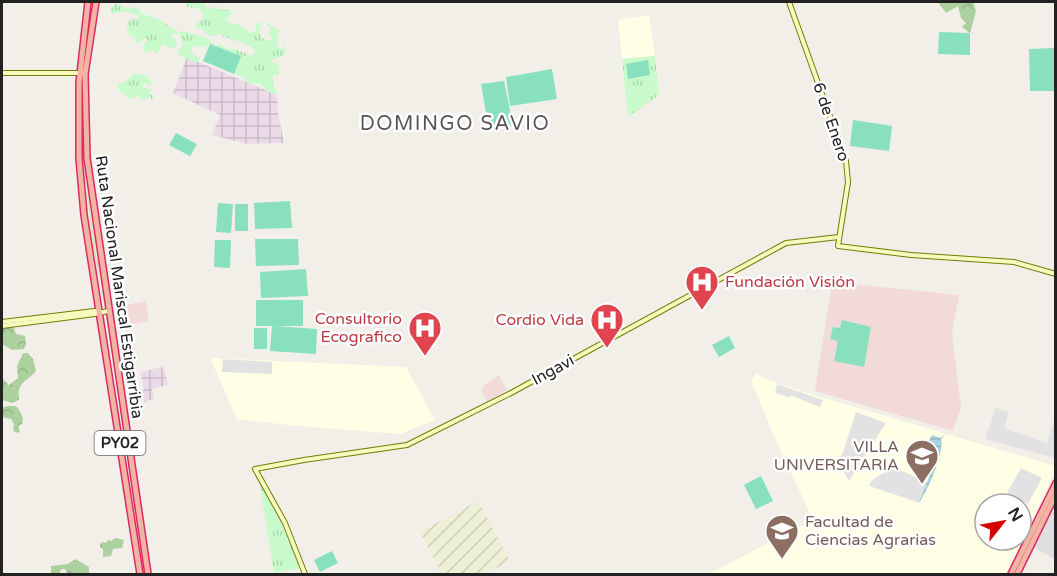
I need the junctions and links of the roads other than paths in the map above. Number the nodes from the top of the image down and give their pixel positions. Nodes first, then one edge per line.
1 (88, 2) edge
2 (96, 2) edge
3 (789, 2) edge
4 (2, 73) edge
5 (82, 73) junction
6 (839, 237) junction
7 (1056, 274) edge
8 (104, 311) junction
9 (2, 322) edge
10 (2, 326) edge
11 (1056, 483) edge
12 (1056, 494) edge
13 (140, 574) edge
14 (148, 574) edge
15 (305, 574) edge
16 (1011, 574) edge
17 (1017, 574) edge

1 - 5 highway, Ruta Nacional Mariscal Estigarribia / PY02
2 - 5 highway, Ruta Nacional Mariscal Estigarribia / PY02
3 - 6 main road, 6 de Enero
4 - 5 main road
5 - 8 highway, Ruta Nacional Mariscal Estigarribia / PY02
5 - 8 highway, Ruta Nacional Mariscal Estigarribia / PY02
6 - 7 main road, 6 de Enero
6 - 15 main road, Ingavi
8 - 9 main road
8 - 10 main road
8 - 13 highway, Ruta Nacional Mariscal Estigarribia / PY02
8 - 14 highway, Ruta Nacional Mariscal Estigarribia / PY02
11 - 16 highway
12 - 17 highway

